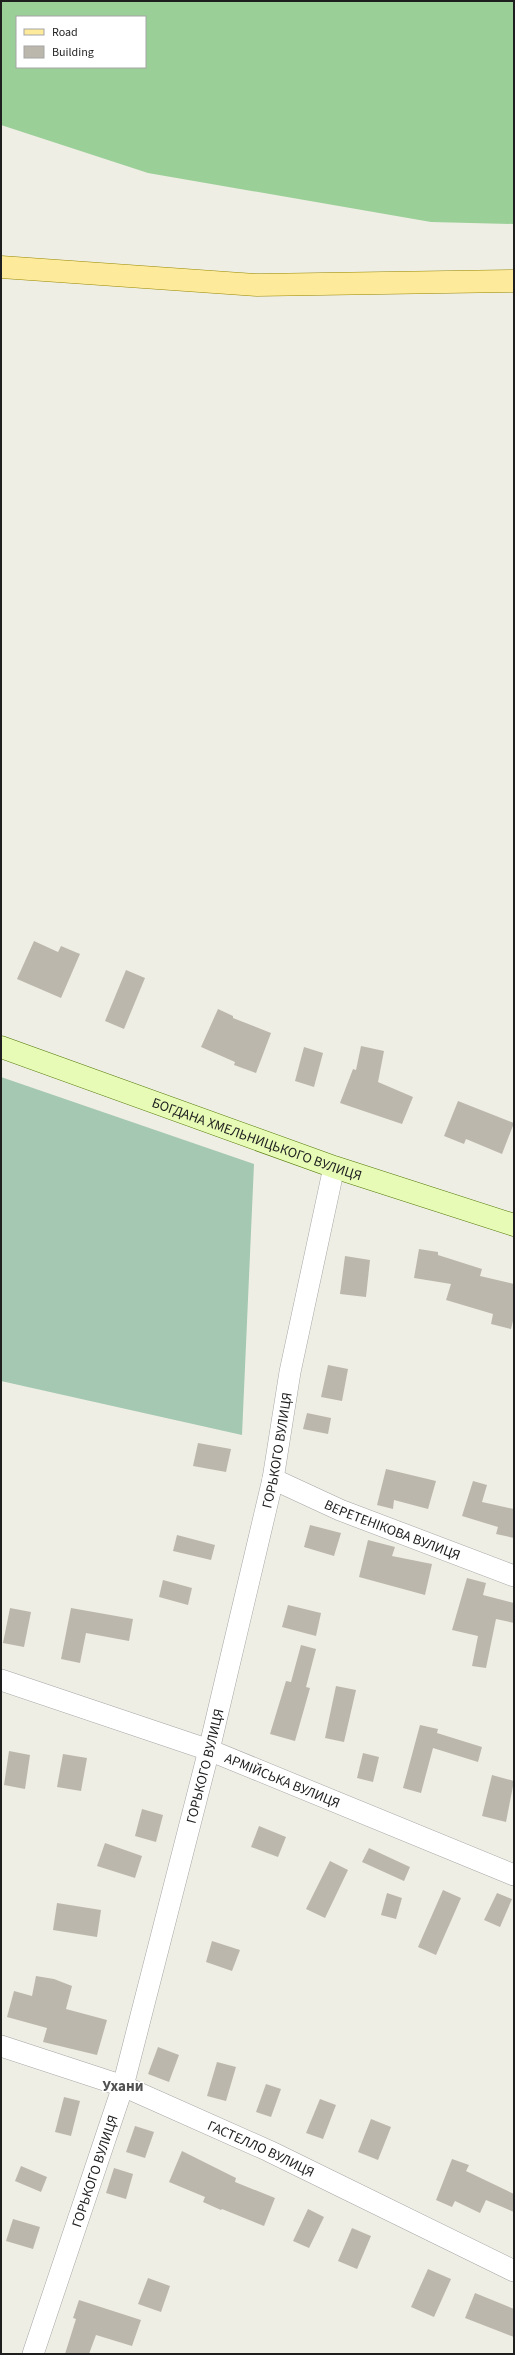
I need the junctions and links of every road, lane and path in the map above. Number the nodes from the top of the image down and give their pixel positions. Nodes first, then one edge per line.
1 (1, 263) edge
2 (1, 267) edge
3 (23, 269) junction
4 (514, 281) edge
5 (1, 1047) edge
6 (334, 1167) junction
7 (514, 1225) edge
8 (274, 1479) junction
9 (514, 1576) edge
10 (1, 1680) edge
11 (209, 1750) junction
12 (514, 1875) edge
13 (1, 2046) edge
14 (123, 2086) junction
15 (514, 2271) edge
16 (33, 2354) edge

1 - 3 main road
2 - 3 main road
3 - 4 main road
5 - 6 street, БОГДАНА ХМЕЛЬНИЦЬКОГО ВУЛИЦЯ
6 - 7 street, БОГДАНА ХМЕЛЬНИЦЬКОГО ВУЛИЦЯ
6 - 8 street, ГОРЬКОГО ВУЛИЦЯ
8 - 9 street, ВЕРЕТЕНІКОВА ВУЛИЦЯ
8 - 11 street, ГОРЬКОГО ВУЛИЦЯ
10 - 11 street, АРМІЙСЬКА ВУЛИЦЯ
11 - 12 street, АРМІЙСЬКА ВУЛИЦЯ
11 - 14 street, ГОРЬКОГО ВУЛИЦЯ
13 - 14 street, ГАСТЕЛЛО ВУЛИЦЯ
14 - 15 street, ГАСТЕЛЛО ВУЛИЦЯ
14 - 16 street, ГОРЬКОГО ВУЛИЦЯ

